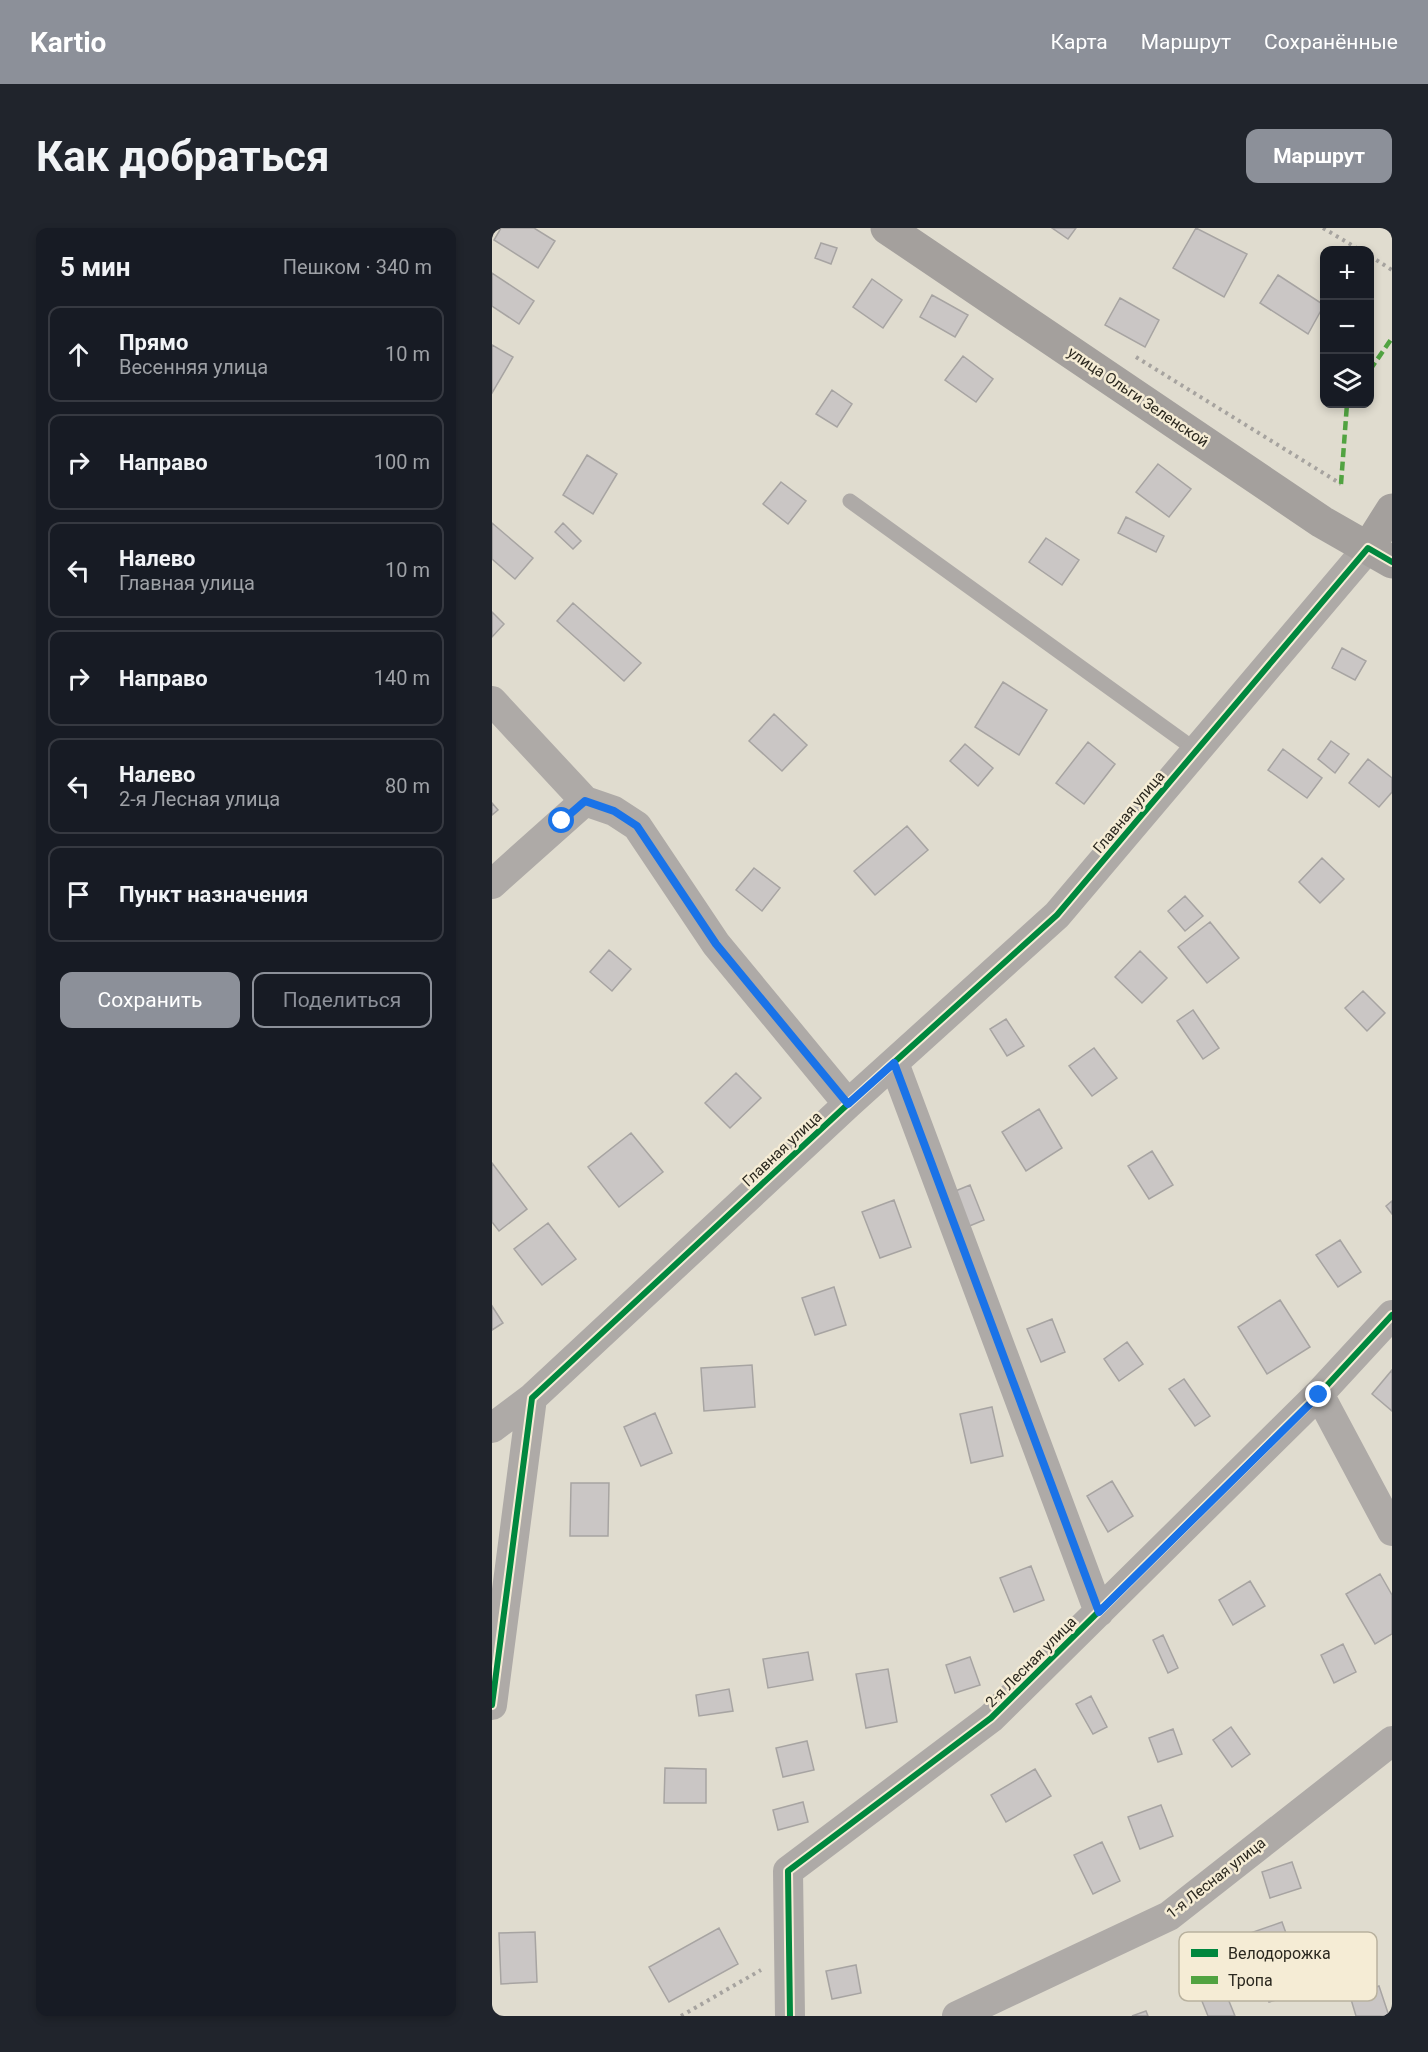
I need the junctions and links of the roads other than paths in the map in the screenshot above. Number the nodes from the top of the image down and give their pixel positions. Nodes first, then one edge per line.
1 (887, 228) edge
2 (850, 501) dead end
3 (1392, 510) edge
4 (1380, 555) edge
5 (492, 701) edge
6 (1197, 751) junction
7 (585, 801) junction
8 (492, 884) edge
9 (894, 1063) junction
10 (848, 1104) junction
11 (1392, 1315) edge
12 (1319, 1395) junction
13 (532, 1398) junction
14 (492, 1428) edge
15 (1392, 1531) edge
16 (1099, 1612) junction
17 (492, 1705) edge
18 (1392, 1741) edge
19 (790, 2016) edge
20 (957, 2016) edge

1 - 4 main road, улица Ольги Зеленской
2 - 6 lane
3 - 4 main road, Главная улица
4 - 6 street, Главная улица
5 - 7 street
6 - 9 street, Главная улица
7 - 8 street
7 - 10 street
9 - 10 street, Главная улица
9 - 16 street
10 - 13 street, Главная улица
11 - 12 street, 2-я Лесная улица
12 - 15 street
12 - 16 street, 2-я Лесная улица
13 - 14 street, Главная улица
13 - 17 street
16 - 19 street, 2-я Лесная улица
18 - 20 street, 1-я Лесная улица

